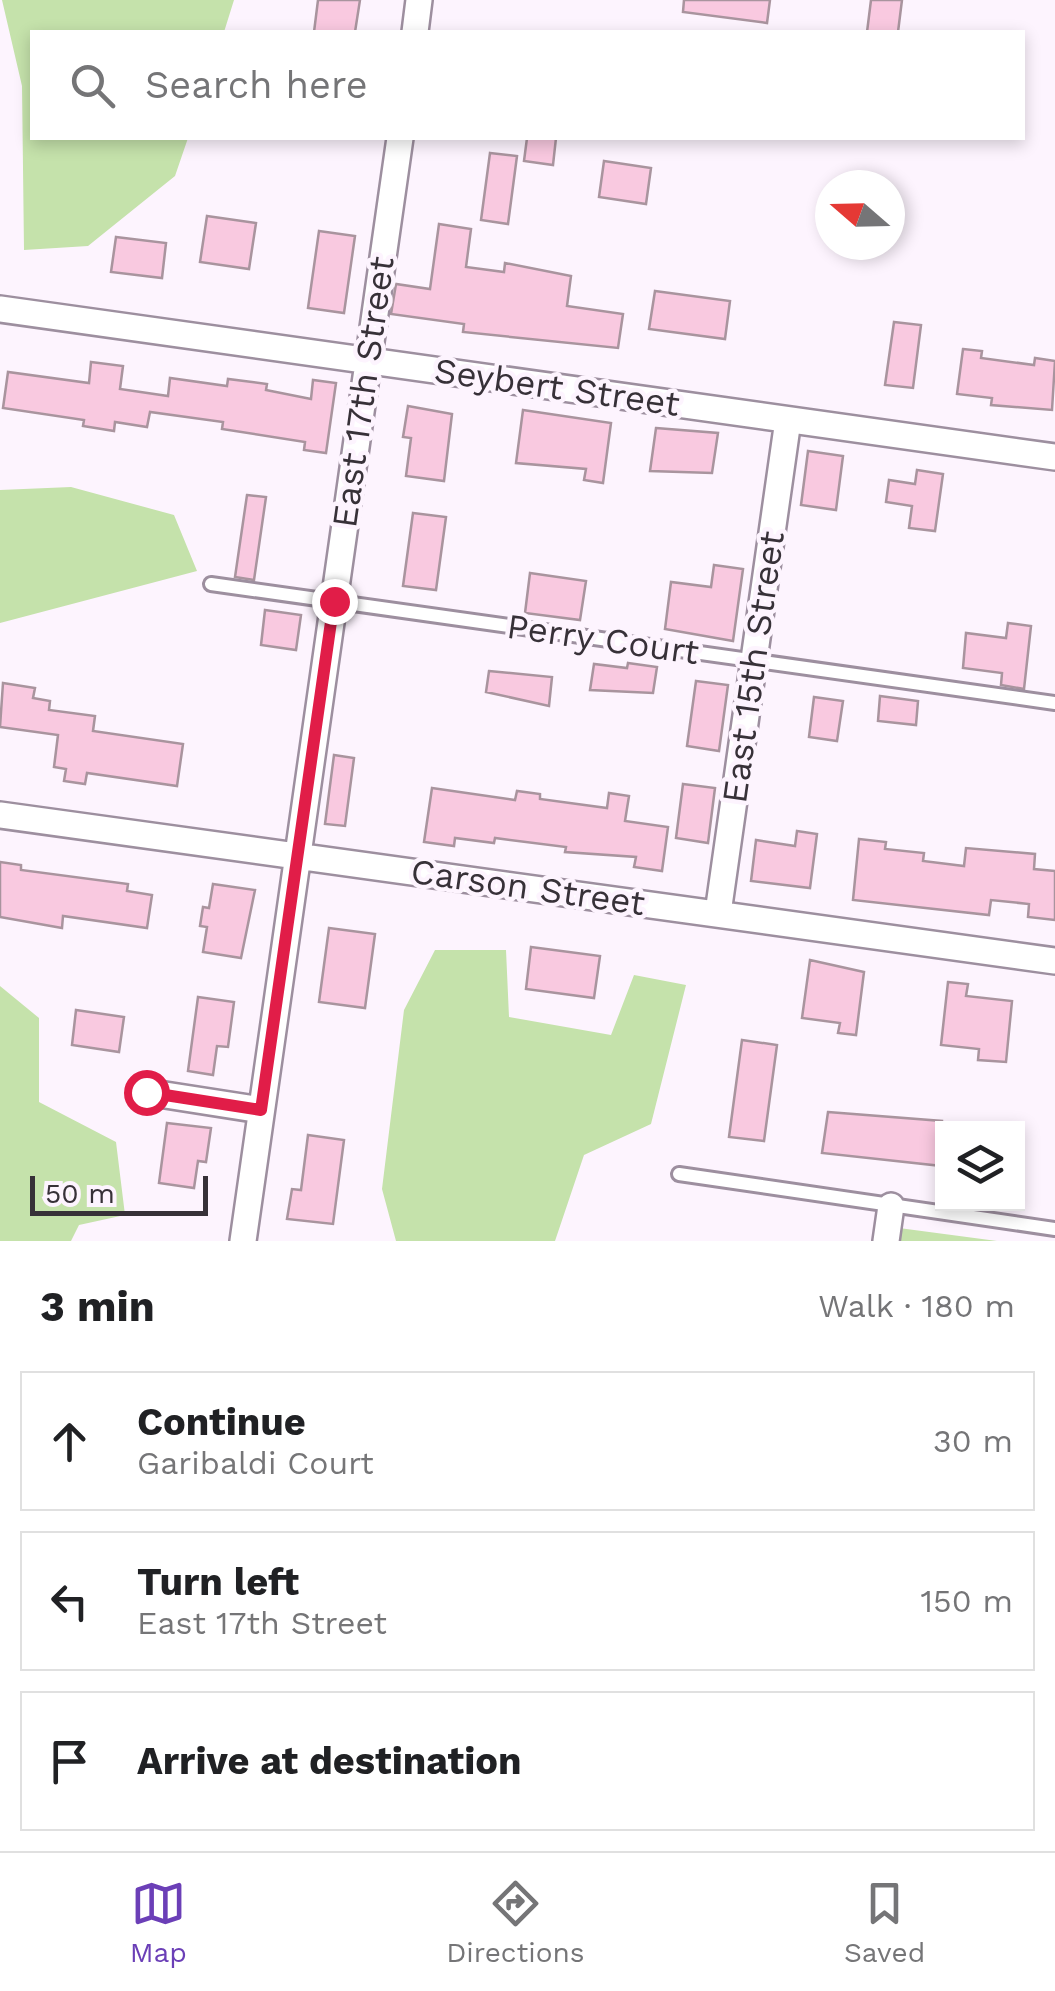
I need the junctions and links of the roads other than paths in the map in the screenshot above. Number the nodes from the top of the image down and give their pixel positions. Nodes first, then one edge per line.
1 (419, 0) edge
2 (414, 30) edge
3 (400, 140) edge
4 (0, 309) edge
5 (368, 361) junction
6 (788, 420) junction
7 (1055, 458) edge
8 (211, 584) dead end
9 (334, 601) junction
10 (754, 660) junction
11 (1055, 703) edge
12 (0, 815) edge
13 (298, 854) junction
14 (718, 914) junction
15 (1055, 961) edge
16 (146, 1092) dead end
17 (261, 1110) junction
18 (679, 1174) dead end
19 (892, 1206) junction
20 (1055, 1229) edge
21 (243, 1241) edge
22 (886, 1241) edge

1 - 2 street
3 - 5 street, East 17th Street
4 - 5 street, Seybert Street
5 - 6 street, Seybert Street
5 - 9 street, East 17th Street
6 - 7 street, Seybert Street
6 - 10 street, East 15th Street
8 - 9 lane, Perry Court
9 - 10 lane, Perry Court
9 - 13 street, East 17th Street
10 - 11 lane, Perry Court
10 - 14 street, East 15th Street
12 - 13 street, Carson Street
13 - 14 street, Carson Street
13 - 17 street, East 17th Street
14 - 15 street, Carson Street
16 - 17 street
17 - 21 street, East 17th Street
18 - 19 lane
19 - 20 lane
19 - 22 street

